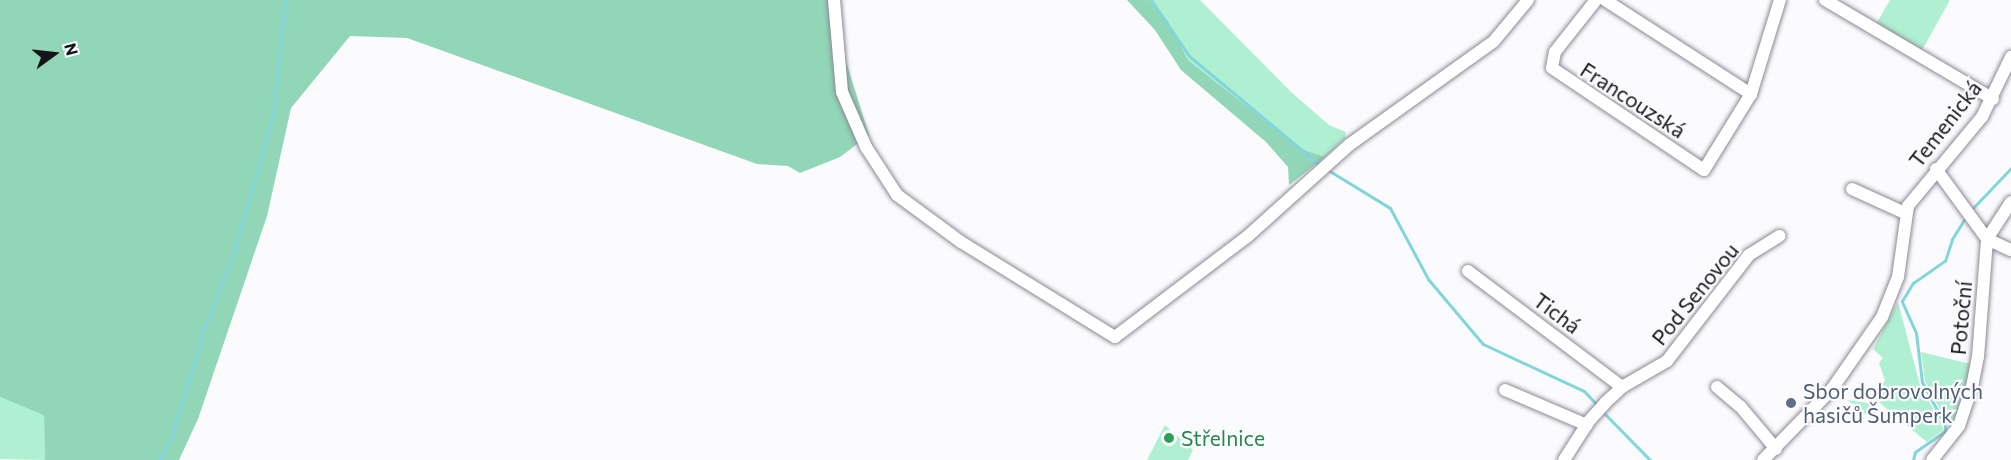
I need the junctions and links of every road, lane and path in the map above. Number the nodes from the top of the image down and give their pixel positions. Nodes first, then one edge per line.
1 (834, 0) edge
2 (1528, 0) edge
3 (1596, 0) edge
4 (1605, 0) edge
5 (1780, 0) edge
6 (1825, 0) edge
7 (2011, 57) edge
8 (1751, 94) junction
9 (1992, 99) junction
10 (1936, 169) junction
11 (1852, 189) dead end
12 (2011, 202) edge
13 (1905, 213) junction
14 (1780, 236) dead end
15 (1987, 239) junction
16 (2011, 250) edge
17 (1468, 271) dead end
18 (1622, 387) junction
19 (1717, 387) dead end
20 (1505, 390) dead end
21 (1587, 425) junction
22 (1776, 448) junction
23 (1564, 460) edge
24 (1762, 460) edge
25 (1932, 460) edge

1 - 2 street
3 - 8 street, Francouzská
4 - 8 street
5 - 8 street
6 - 9 street
7 - 9 street, Temenická
9 - 10 street, Temenická
10 - 13 street, Temenická
10 - 15 street
11 - 13 street
12 - 15 street, Potoční
13 - 22 street, Temenická
14 - 18 street, Pod Senovou
15 - 16 street
15 - 25 street, Potoční
17 - 18 street, Tichá
18 - 21 street, Pod Senovou
19 - 22 street
20 - 21 street
21 - 23 street, Pod Senovou
22 - 24 street, Temenická

